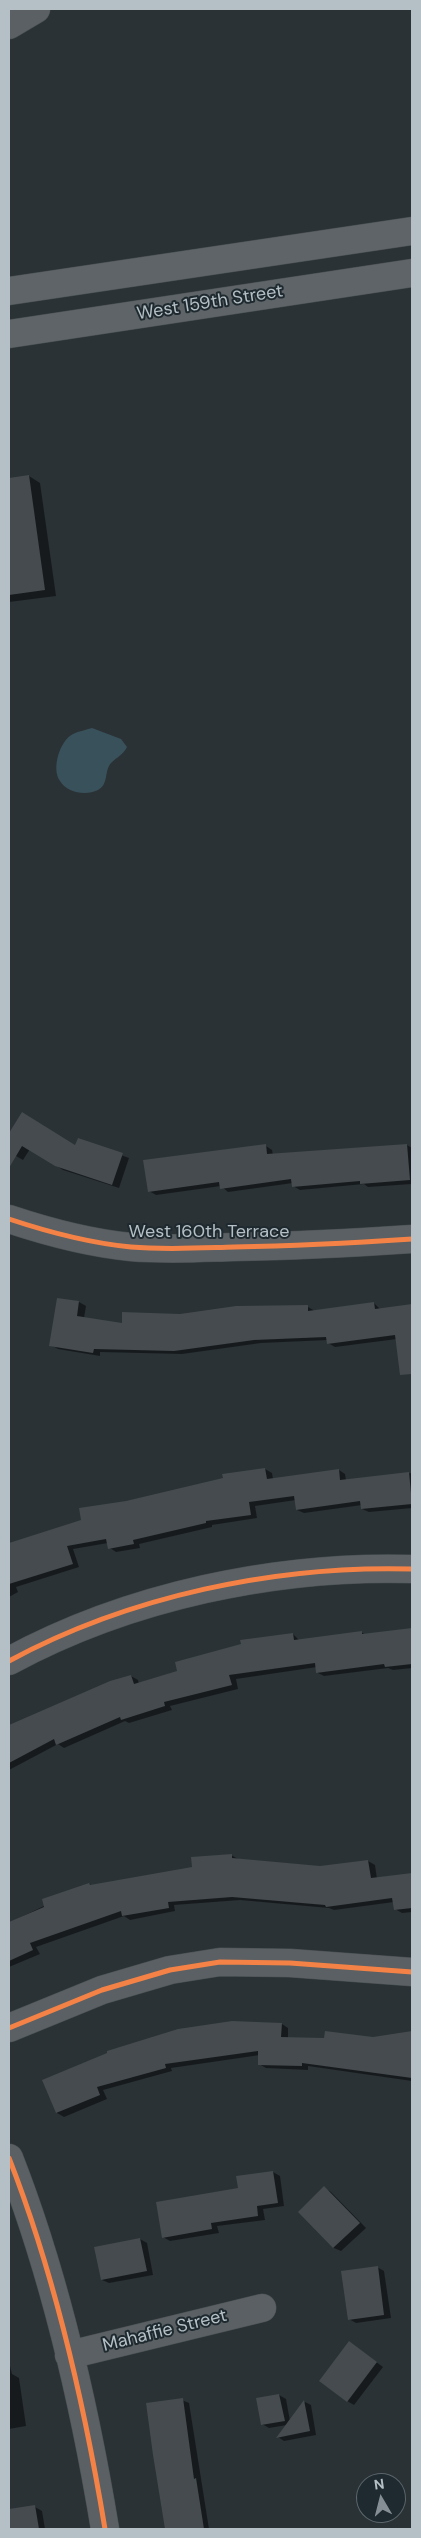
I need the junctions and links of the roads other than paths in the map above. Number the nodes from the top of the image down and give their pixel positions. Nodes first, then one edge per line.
1 (36, 9) edge
2 (9, 25) edge
3 (412, 231) edge
4 (412, 273) edge
5 (9, 290) edge
6 (9, 334) edge
7 (9, 1218) edge
8 (412, 1239) edge
9 (412, 1569) edge
10 (9, 1661) edge
11 (412, 1972) edge
12 (9, 2028) edge
13 (9, 2158) edge
14 (262, 2308) dead end
15 (69, 2355) junction
16 (105, 2529) edge

1 - 2 street
3 - 5 main road
4 - 6 main road, West 159th Street
7 - 8 street, West 160th Terrace
9 - 10 street
11 - 12 street
13 - 15 street
14 - 15 street, Mahaffie Street
15 - 16 street

